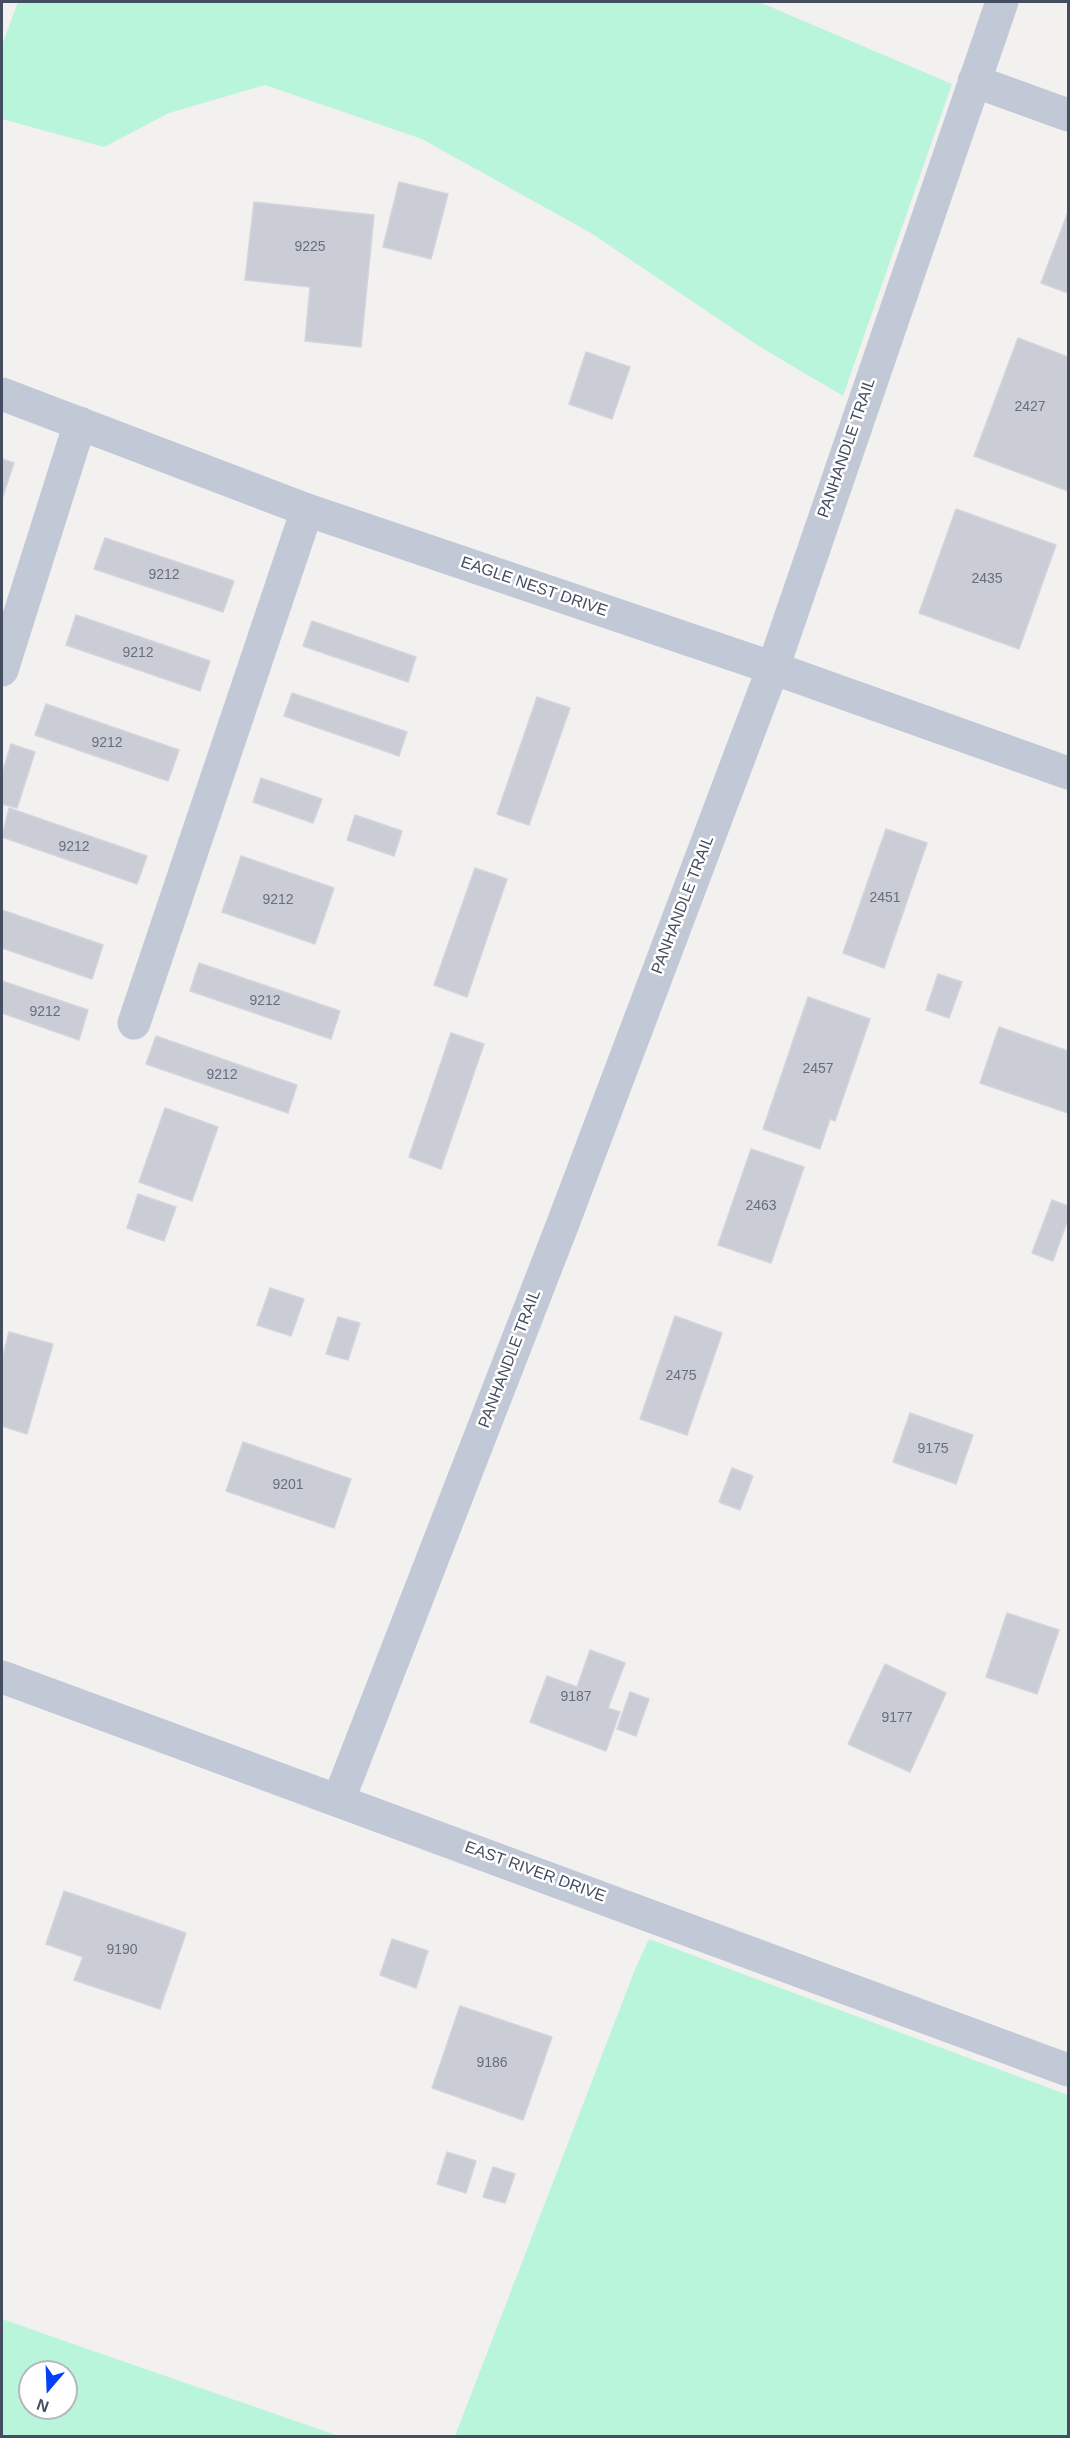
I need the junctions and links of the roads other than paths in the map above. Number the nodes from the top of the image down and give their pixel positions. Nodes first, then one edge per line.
1 (1002, 2) edge
2 (974, 81) junction
3 (1068, 115) edge
4 (2, 394) edge
5 (80, 423) junction
6 (307, 510) junction
7 (773, 668) junction
8 (2, 670) edge
9 (1068, 773) edge
10 (134, 1023) dead end
11 (2, 1677) edge
12 (339, 1800) junction
13 (1068, 2070) edge

1 - 2 street, PANHANDLE TRAIL
2 - 3 street
2 - 7 street, PANHANDLE TRAIL
4 - 5 street, EAGLE NEST DRIVE
5 - 6 street, EAGLE NEST DRIVE
5 - 8 street
6 - 7 street, EAGLE NEST DRIVE
6 - 10 street
7 - 9 street, EAGLE NEST DRIVE
7 - 12 street, PANHANDLE TRAIL
11 - 12 street, EAST RIVER DRIVE
12 - 13 street, EAST RIVER DRIVE

